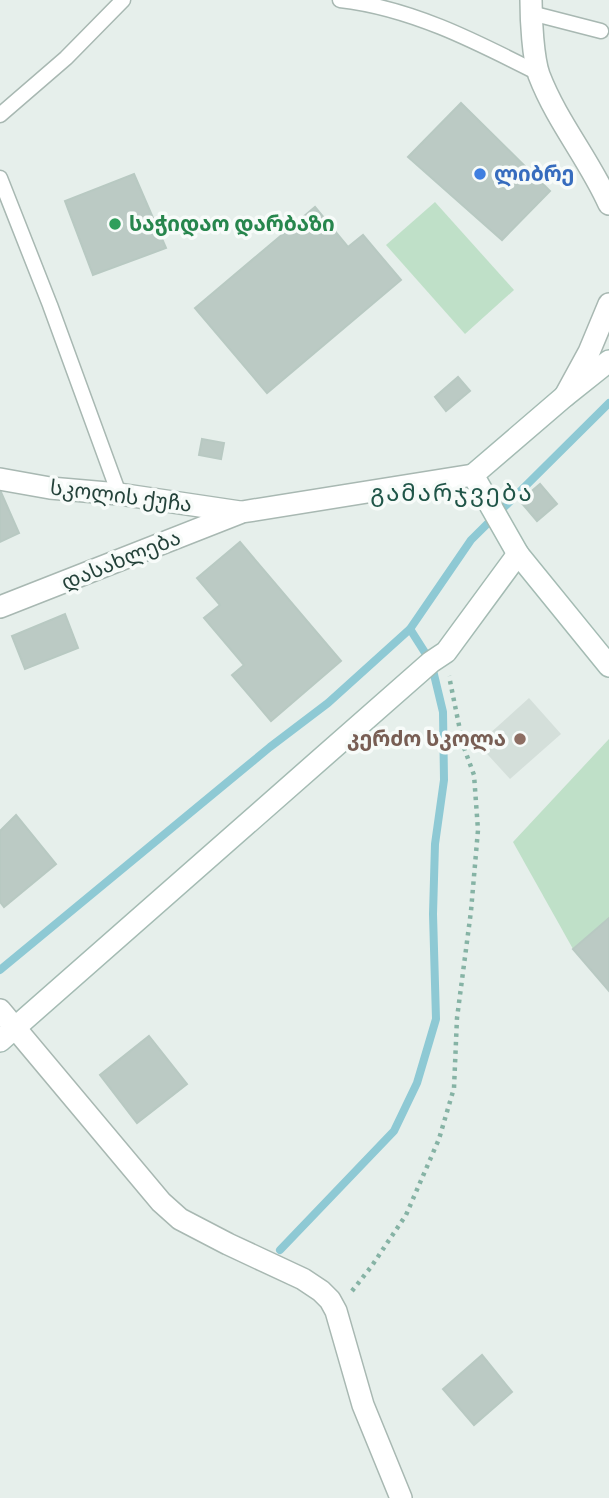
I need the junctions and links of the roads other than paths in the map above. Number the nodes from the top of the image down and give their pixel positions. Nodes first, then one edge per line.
1 (123, 0) edge
2 (340, 0) edge
3 (531, 6) edge
4 (601, 31) dead end
5 (538, 73) junction
6 (0, 115) edge
7 (0, 178) edge
8 (604, 186) edge
9 (609, 204) edge
10 (609, 304) edge
11 (609, 361) edge
12 (565, 396) junction
13 (473, 475) junction
14 (0, 479) edge
15 (119, 494) junction
16 (242, 512) junction
17 (518, 554) junction
18 (0, 607) edge
19 (609, 666) edge
20 (0, 1010) edge
21 (8, 1035) edge
22 (401, 1498) edge

1 - 6 lane
2 - 5 lane
3 - 4 lane
3 - 5 street
5 - 8 street
7 - 15 lane
8 - 9 street
10 - 12 street
11 - 12 street
12 - 13 street
13 - 16 street
13 - 17 street
14 - 15 street, სკოლის ქუჩა
15 - 16 street, სკოლის ქუჩა
16 - 18 street, დასახლება
17 - 19 street
17 - 21 street
20 - 21 street
21 - 22 street

